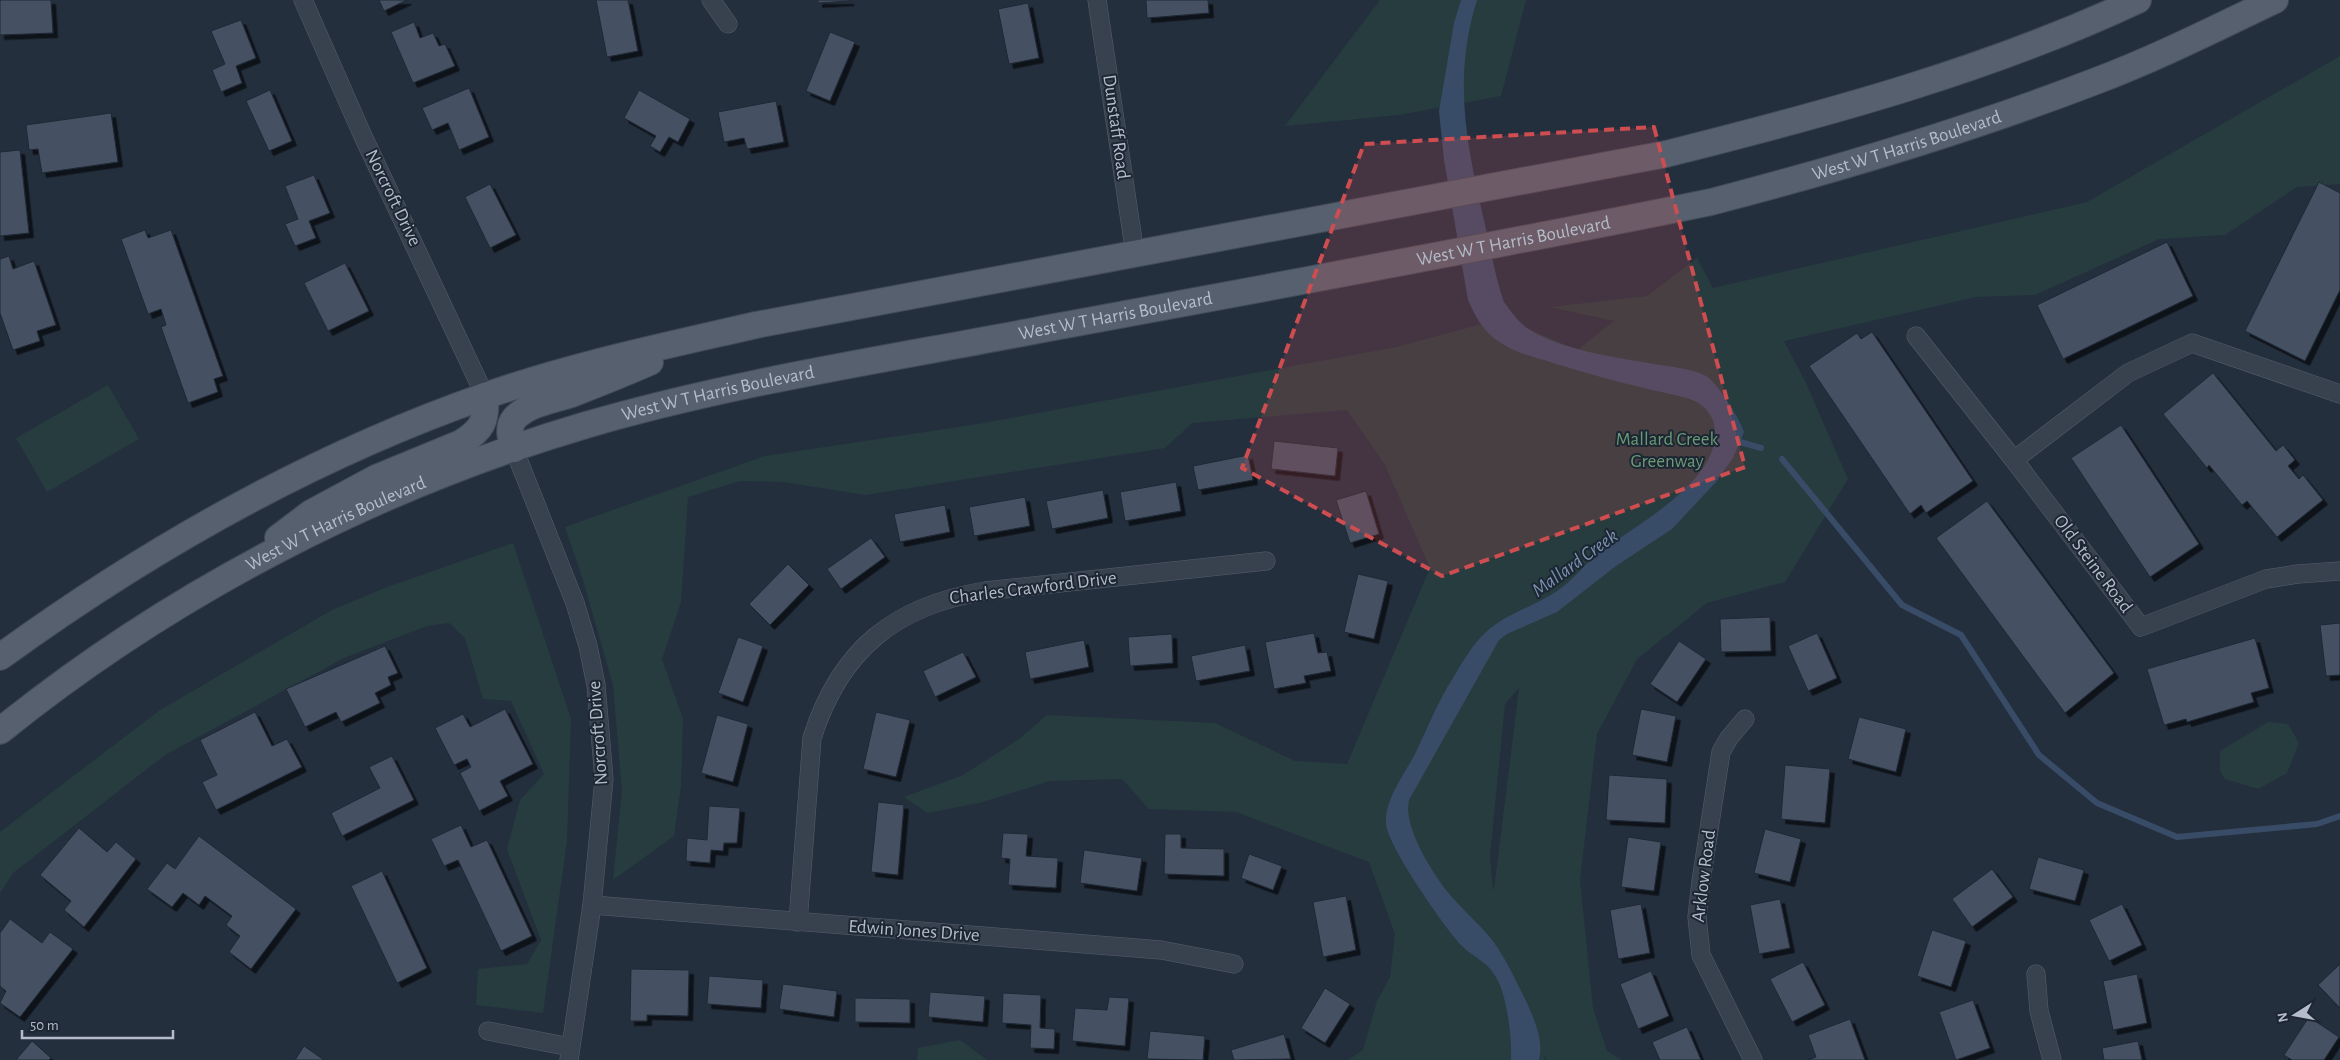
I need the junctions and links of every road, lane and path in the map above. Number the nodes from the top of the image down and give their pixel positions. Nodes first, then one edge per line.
1 (303, 0) edge
2 (712, 0) edge
3 (1097, 0) edge
4 (2276, 0) edge
5 (2124, 3) edge
6 (728, 24) dead end
7 (1134, 254) junction
8 (715, 334) junction
9 (1916, 336) dead end
10 (2340, 394) edge
11 (485, 396) junction
12 (514, 449) junction
13 (2014, 460) junction
14 (1266, 561) dead end
15 (2340, 572) edge
16 (228, 577) junction
17 (0, 657) edge
18 (1745, 719) dead end
19 (0, 732) edge
20 (592, 905) junction
21 (798, 922) junction
22 (1234, 964) dead end
23 (2036, 974) dead end
24 (488, 1031) dead end
25 (570, 1053) edge
26 (1753, 1060) edge
27 (2052, 1060) edge

1 - 11 street, Norcroft Drive
2 - 6 street
3 - 7 street, Dunstaff Road
4 - 12 main road, West W T Harris Boulevard
5 - 7 main road
7 - 8 main road
8 - 11 main road
8 - 12 main road
9 - 13 street, Old Steine Road
10 - 13 street
11 - 16 main road
11 - 17 main road
12 - 16 main road, West W T Harris Boulevard
12 - 20 street, Norcroft Drive
13 - 15 street, Old Steine Road
14 - 21 street, Charles Crawford Drive
16 - 19 main road, West W T Harris Boulevard
18 - 26 street, Arklow Road
20 - 21 street, Edwin Jones Drive
20 - 25 street, Norcroft Drive
21 - 22 street, Edwin Jones Drive
23 - 27 street
24 - 25 street

